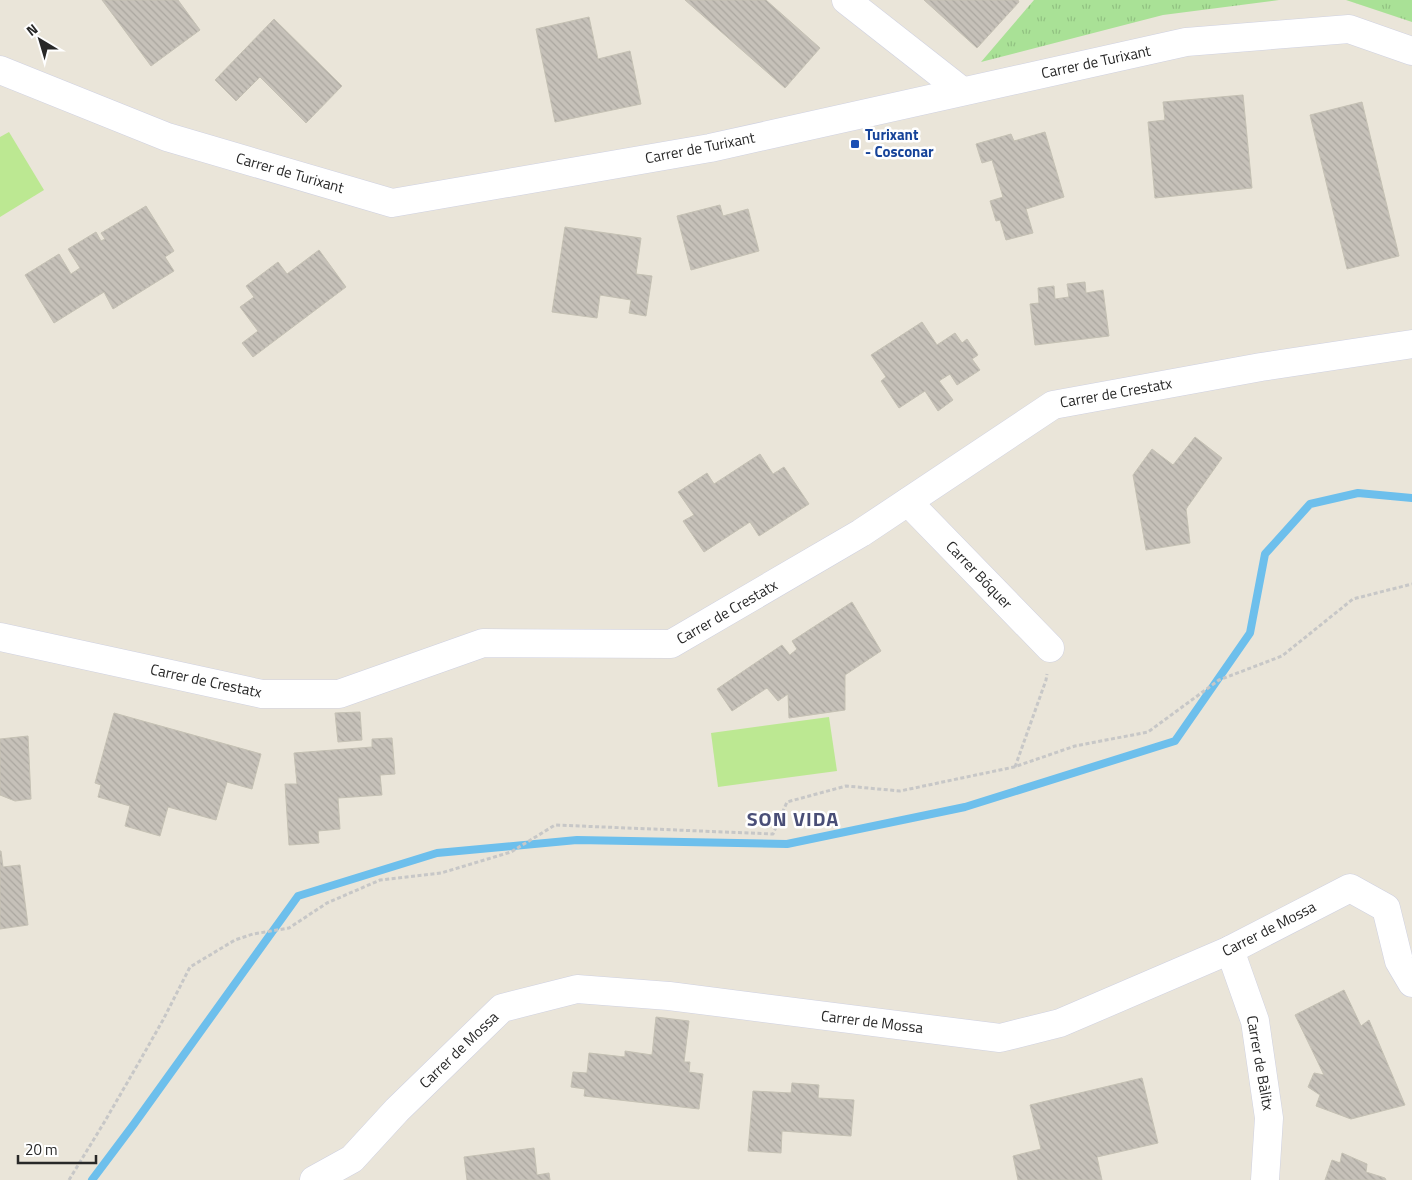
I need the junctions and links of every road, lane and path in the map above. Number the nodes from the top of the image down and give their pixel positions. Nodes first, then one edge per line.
1 (846, 0) edge
2 (1412, 51) edge
3 (0, 70) edge
4 (962, 91) junction
5 (1412, 344) edge
6 (908, 502) junction
7 (1412, 584) edge
8 (0, 637) edge
9 (1050, 648) dead end
10 (1046, 680) dead end
11 (1014, 767) junction
12 (1230, 950) junction
13 (1412, 983) edge
14 (69, 1180) edge
15 (314, 1180) edge
16 (1265, 1180) edge

1 - 4 street
2 - 4 street, Carrer de Turixant
3 - 4 street, Carrer de Turixant
5 - 6 street, Carrer de Crestatx
6 - 8 street, Carrer de Crestatx
6 - 9 street, Carrer Bóquer
7 - 11 path
10 - 11 path
11 - 14 path
12 - 13 street, Carrer de Mossa
12 - 15 street, Carrer de Mossa
12 - 16 street, Carrer de Bàlitx

